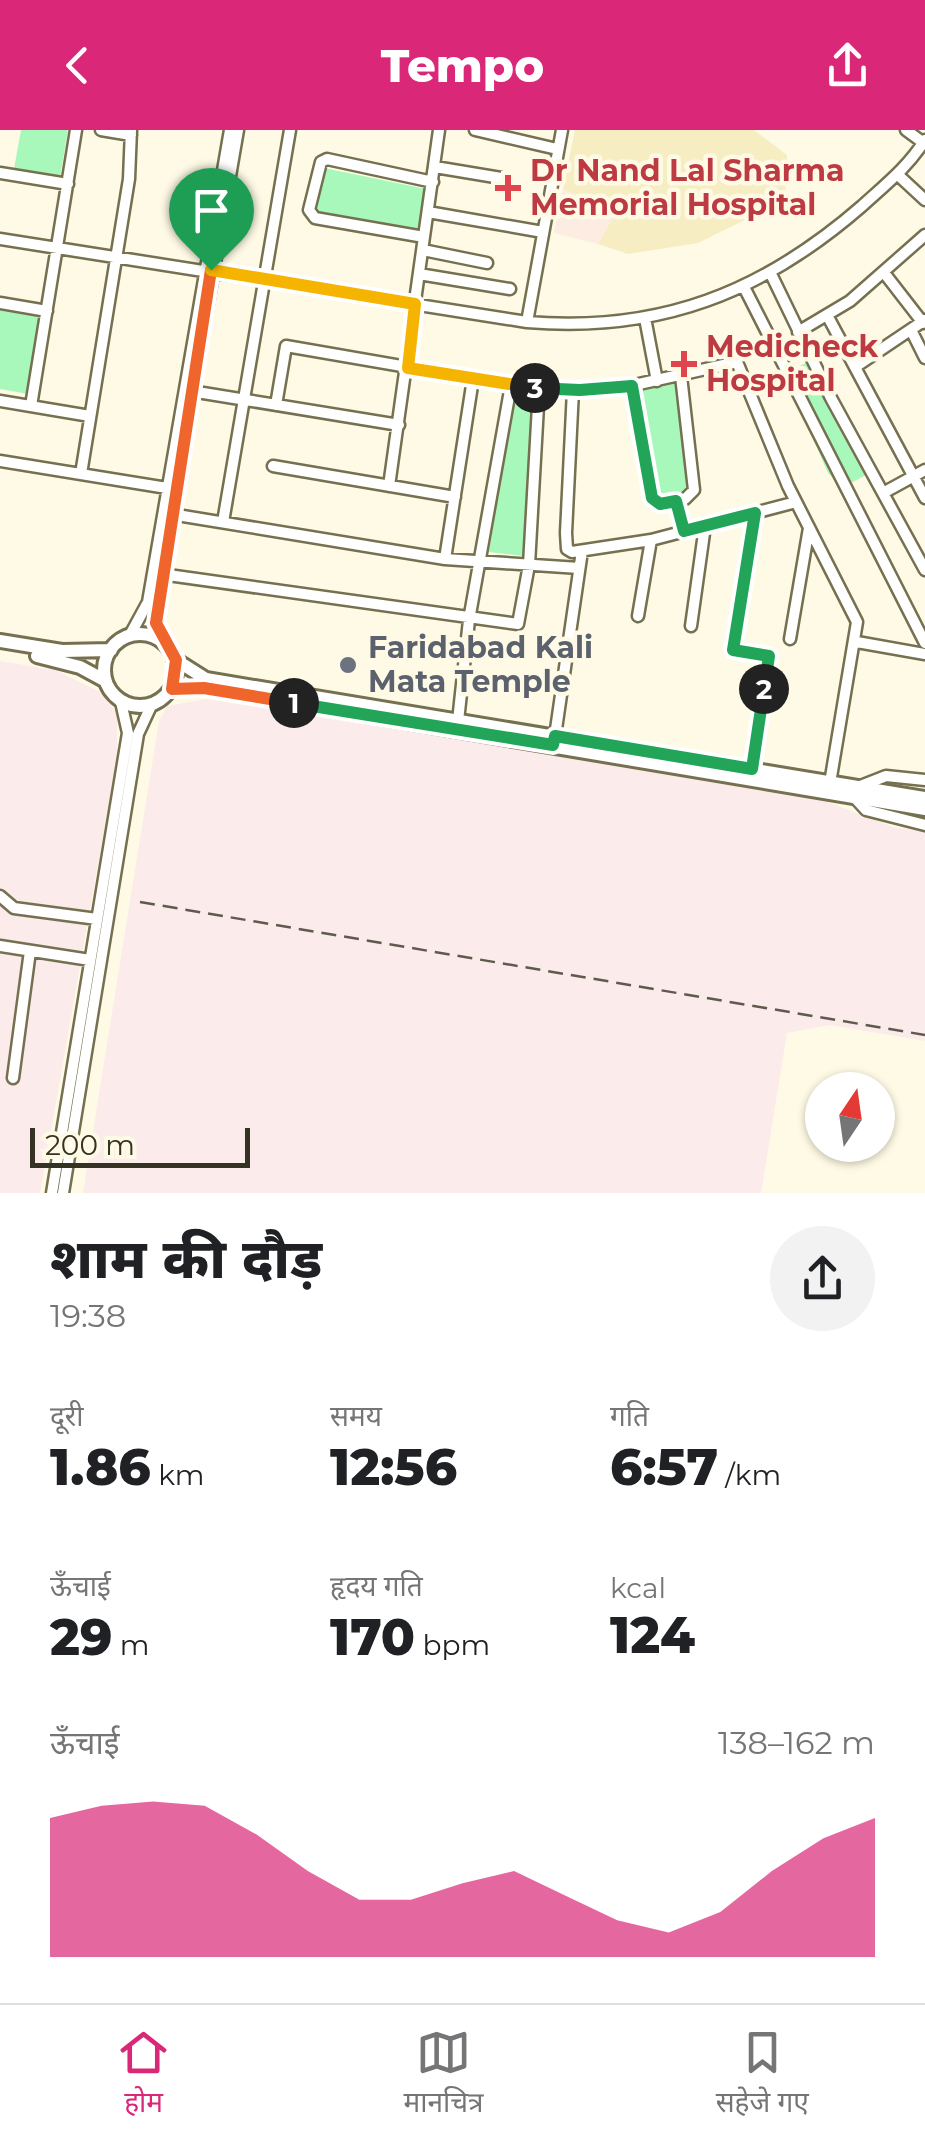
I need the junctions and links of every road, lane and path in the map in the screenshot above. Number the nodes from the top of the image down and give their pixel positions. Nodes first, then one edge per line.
1 (76, 130) edge
2 (101, 130) edge
3 (290, 130) edge
4 (440, 130) edge
5 (475, 130) edge
6 (562, 130) edge
7 (906, 130) edge
8 (231, 131) edge
9 (131, 133) edge
10 (924, 142) edge
11 (557, 148) junction
12 (435, 167) junction
13 (0, 173) edge
14 (898, 175) junction
15 (501, 178) dead end
16 (434, 182) junction
17 (68, 184) junction
18 (925, 200) edge
19 (428, 212) junction
20 (543, 232) junction
21 (925, 235) edge
22 (424, 237) junction
23 (0, 239) edge
24 (57, 248) junction
25 (422, 250) junction
26 (117, 257) junction
27 (487, 263) dead end
28 (207, 270) junction
29 (770, 272) junction
30 (419, 274) junction
31 (885, 274) junction
32 (262, 279) junction
33 (744, 286) junction
34 (510, 289) dead end
35 (0, 304) edge
36 (415, 304) junction
37 (47, 310) junction
38 (827, 315) junction
39 (645, 318) junction
40 (924, 321) edge
41 (527, 322) junction
42 (798, 332) junction
43 (912, 332) junction
44 (925, 358) edge
45 (855, 367) junction
46 (408, 368) junction
47 (682, 376) junction
48 (473, 379) junction
49 (657, 381) junction
50 (511, 385) junction
51 (632, 386) junction
52 (539, 388) junction
53 (573, 390) junction
54 (192, 391) junction
55 (243, 399) junction
56 (0, 401) edge
57 (276, 404) junction
58 (31, 406) junction
59 (90, 416) junction
60 (400, 425) junction
61 (0, 461) edge
62 (273, 466) dead end
63 (925, 470) edge
64 (80, 474) junction
65 (913, 476) junction
66 (389, 486) junction
67 (167, 488) junction
68 (882, 493) junction
69 (454, 497) junction
70 (925, 498) edge
71 (676, 501) junction
72 (796, 502) junction
73 (755, 513) junction
74 (171, 514) junction
75 (223, 522) junction
76 (705, 526) junction
77 (809, 528) junction
78 (684, 531) junction
79 (651, 540) junction
80 (582, 551) junction
81 (445, 559) junction
82 (482, 562) junction
83 (529, 565) junction
84 (579, 568) junction
85 (925, 570) edge
86 (161, 574) junction
87 (638, 616) dead end
88 (469, 620) junction
89 (920, 621) edge
90 (691, 626) dead end
91 (130, 635) junction
92 (790, 639) dead end
93 (0, 641) edge
94 (856, 642) junction
95 (925, 643) edge
96 (167, 646) junction
97 (0, 650) edge
98 (110, 650) junction
99 (925, 654) edge
100 (176, 660) junction
101 (104, 680) junction
102 (172, 689) junction
103 (121, 702) junction
104 (151, 706) junction
105 (458, 721) junction
106 (554, 741) junction
107 (752, 769) junction
108 (925, 780) edge
109 (829, 788) junction
110 (856, 793) junction
111 (919, 803) edge
112 (925, 825) edge
113 (0, 896) edge
114 (97, 919) junction
115 (0, 946) edge
116 (30, 951) junction
117 (90, 960) junction
118 (13, 1078) dead end
119 (52, 1193) edge
120 (63, 1193) edge

1 - 17 street
2 - 9 street
3 - 32 street
4 - 12 street
5 - 11 street
6 - 11 street
7 - 10 street
8 - 28 street
8 - 28 street
9 - 26 street
10 - 14 street
11 - 20 street
12 - 15 street
12 - 16 street
13 - 17 street
14 - 18 street
14 - 29 street
16 - 19 street
16 - 22 street
17 - 24 street
19 - 20 street
19 - 22 street
20 - 41 street
21 - 31 street
22 - 25 street
23 - 24 street
24 - 26 street
24 - 37 street
25 - 27 street
25 - 30 street
26 - 28 street
26 - 59 street
28 - 32 street
28 - 54 street
28 - 67 street
29 - 33 street
29 - 42 street
30 - 34 street
30 - 36 street
31 - 38 street
31 - 40 street
32 - 36 street
32 - 55 street
33 - 39 street
33 - 89 street
35 - 37 street
36 - 41 street
36 - 46 street
37 - 58 street
38 - 42 street
38 - 45 street
39 - 41 street
39 - 49 street
40 - 43 street
42 - 68 street
43 - 44 street
43 - 45 street
45 - 65 street
46 - 48 street
46 - 57 street
46 - 60 street
47 - 49 street
47 - 71 street
47 - 72 street
48 - 50 street
48 - 69 street
49 - 51 street
50 - 52 street
50 - 82 street
51 - 53 street
51 - 71 street
52 - 53 street
52 - 83 street
53 - 80 street
54 - 55 street
54 - 74 street
55 - 57 street
55 - 75 street
56 - 58 street
57 - 60 street
58 - 59 street
59 - 64 street
60 - 66 street
61 - 64 street
62 - 66 street
63 - 65 street
64 - 67 street
65 - 68 street
65 - 70 street
66 - 69 street
67 - 91 street
68 - 85 street
69 - 81 street
71 - 78 street
72 - 73 street
72 - 77 street
73 - 76 street
73 - 107 street
74 - 75 street
74 - 86 street
75 - 81 street
76 - 78 street
76 - 90 street
77 - 92 street
77 - 94 street
78 - 79 street
79 - 80 street
79 - 87 street
80 - 84 street
81 - 82 street
82 - 83 street
82 - 88 street
83 - 84 street
83 - 88 street
84 - 106 street
86 - 88 street
86 - 96 street
88 - 105 street
89 - 95 street
91 - 96 main road
91 - 98 main road
93 - 98 main road
94 - 99 street
94 - 109 street
96 - 100 main road
97 - 101 main road
98 - 101 main road
100 - 102 main road
100 - 105 main road
101 - 103 main road
102 - 104 main road
102 - 106 main road
103 - 104 main road
103 - 114 street
104 - 120 street
105 - 106 main road
106 - 107 main road
106 - 109 main road
107 - 109 main road
108 - 110 street
109 - 110 main road
110 - 111 main road
110 - 112 street
113 - 114 street
114 - 117 street
115 - 116 street
116 - 117 street
116 - 118 street
117 - 119 street

